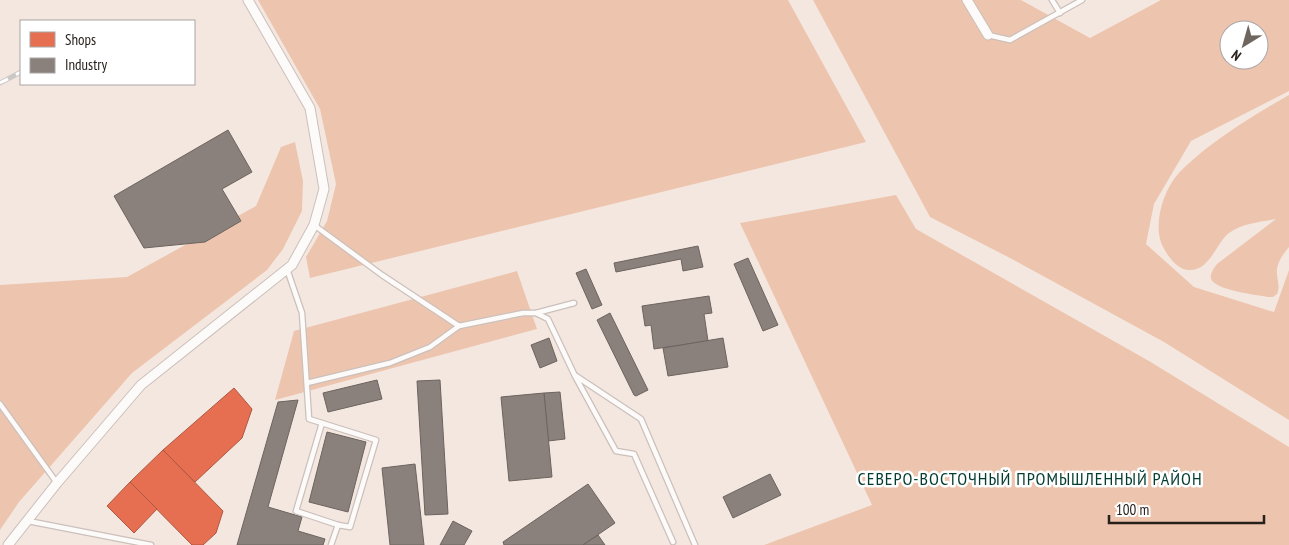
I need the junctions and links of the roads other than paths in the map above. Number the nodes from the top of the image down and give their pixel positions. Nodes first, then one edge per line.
1 (248, 0) edge
2 (967, 0) edge
3 (1052, 0) edge
4 (1082, 0) edge
5 (1060, 13) junction
6 (988, 35) joint
7 (314, 225) junction
8 (287, 269) junction
9 (574, 303) dead end
10 (536, 313) junction
11 (459, 326) junction
12 (575, 376) junction
13 (307, 383) junction
14 (0, 404) edge
15 (322, 423) junction
16 (57, 483) junction
17 (26, 521) junction
18 (338, 525) junction
19 (672, 542) dead end
20 (8, 545) edge
21 (151, 545) edge
22 (331, 545) edge
23 (695, 545) edge

1 - 7 street
2 - 6 street
3 - 5 lane
4 - 5 lane
5 - 6 lane
7 - 8 street
7 - 11 lane
8 - 13 lane
8 - 16 street
9 - 10 lane
10 - 11 lane
10 - 12 lane
11 - 13 lane
12 - 19 lane
12 - 23 lane
13 - 15 lane
14 - 16 lane
15 - 18 lane
15 - 18 lane
16 - 17 street
17 - 20 street
17 - 21 lane
18 - 22 lane

